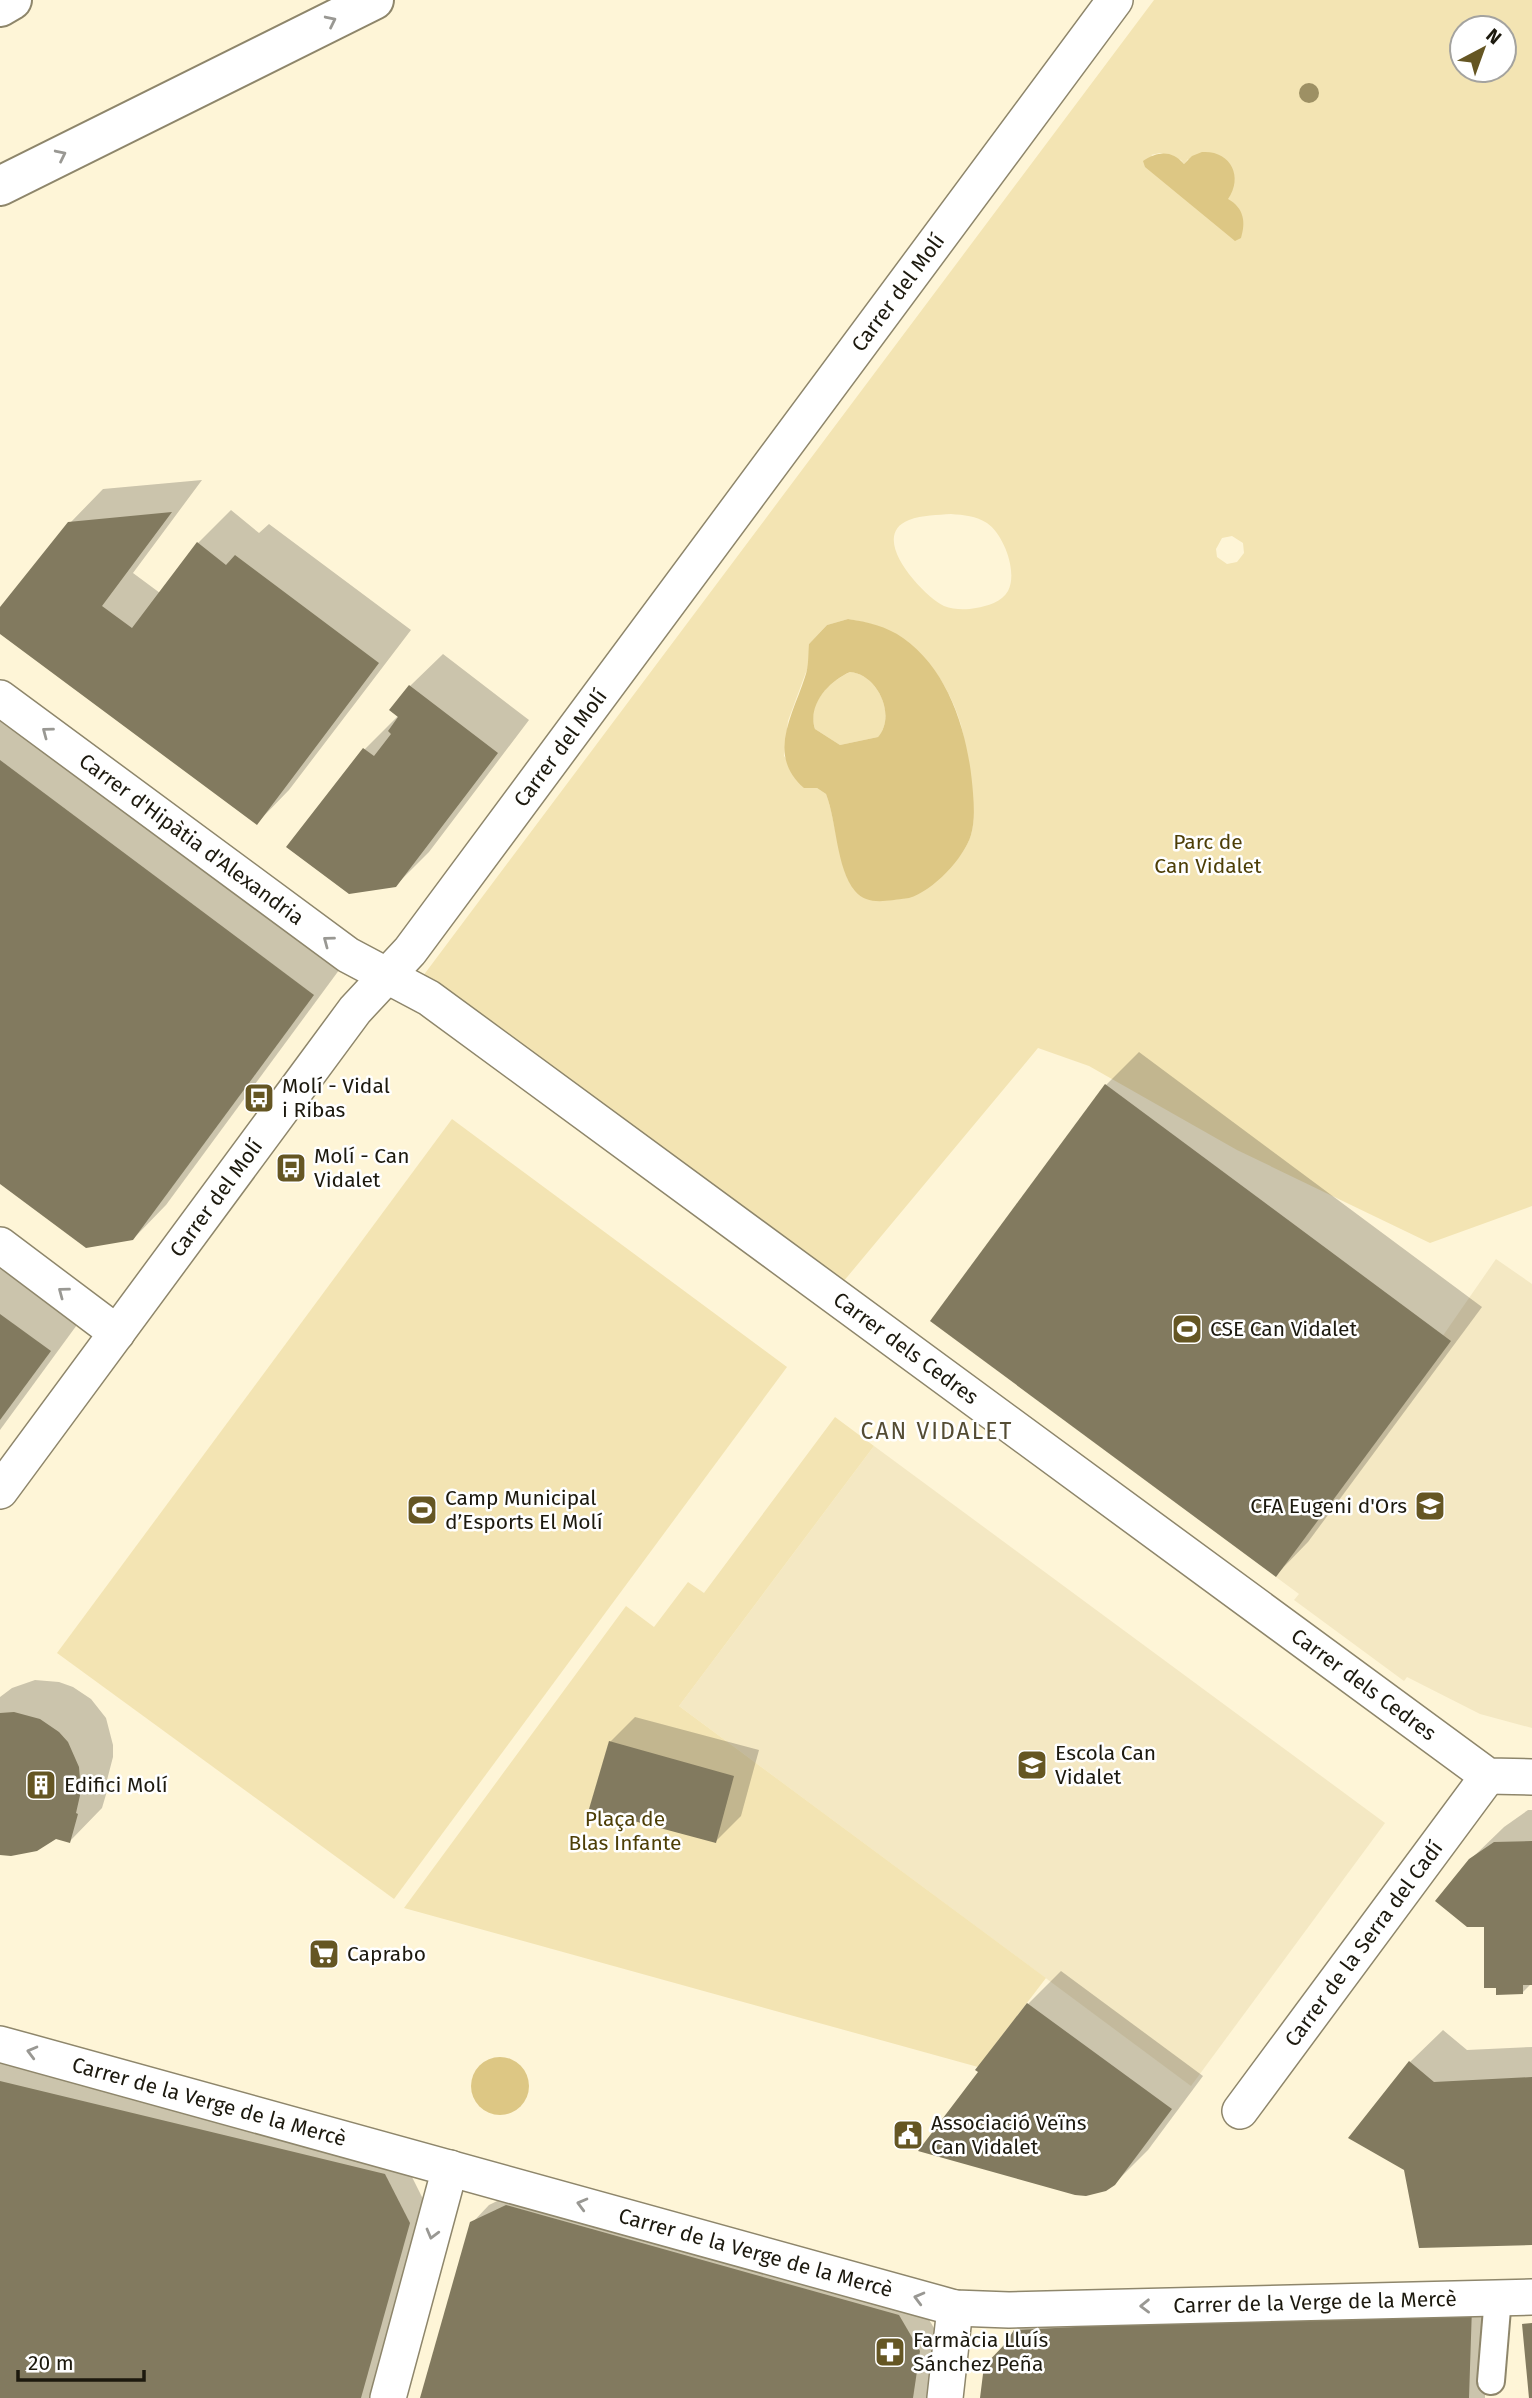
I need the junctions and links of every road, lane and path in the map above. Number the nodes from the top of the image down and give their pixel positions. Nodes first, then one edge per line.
1 (12, 0) edge
2 (374, 0) edge
3 (1115, 0) edge
4 (0, 7) edge
5 (0, 186) edge
6 (0, 698) edge
7 (386, 976) junction
8 (0, 1245) edge
9 (117, 1333) junction
10 (0, 1491) edge
11 (1488, 1776) junction
12 (1532, 1777) edge
13 (0, 2044) edge
14 (1240, 2111) dead end
15 (450, 2168) junction
16 (1498, 2297) junction
17 (1532, 2297) edge
18 (956, 2308) junction
19 (1491, 2381) dead end
20 (388, 2398) edge
21 (945, 2398) edge

1 - 4 highway
5 -> 2 highway
3 - 7 street, Carrer del Molí
7 -> 6 street, Carrer d'Hipàtia d'Alexandria
7 - 9 street, Carrer del Molí
7 - 11 street, Carrer dels Cedres
9 -> 8 street
9 - 10 street, Carrer del Molí
11 - 12 street
11 - 14 street, Carrer de la Serra del Cadí
15 -> 13 street, Carrer de la Verge de la Mercè
18 -> 15 street, Carrer de la Verge de la Mercè
15 -> 20 street
16 - 17 street, Carrer de la Verge de la Mercè
16 -> 18 street, Carrer de la Verge de la Mercè
16 - 19 street
18 - 21 street

